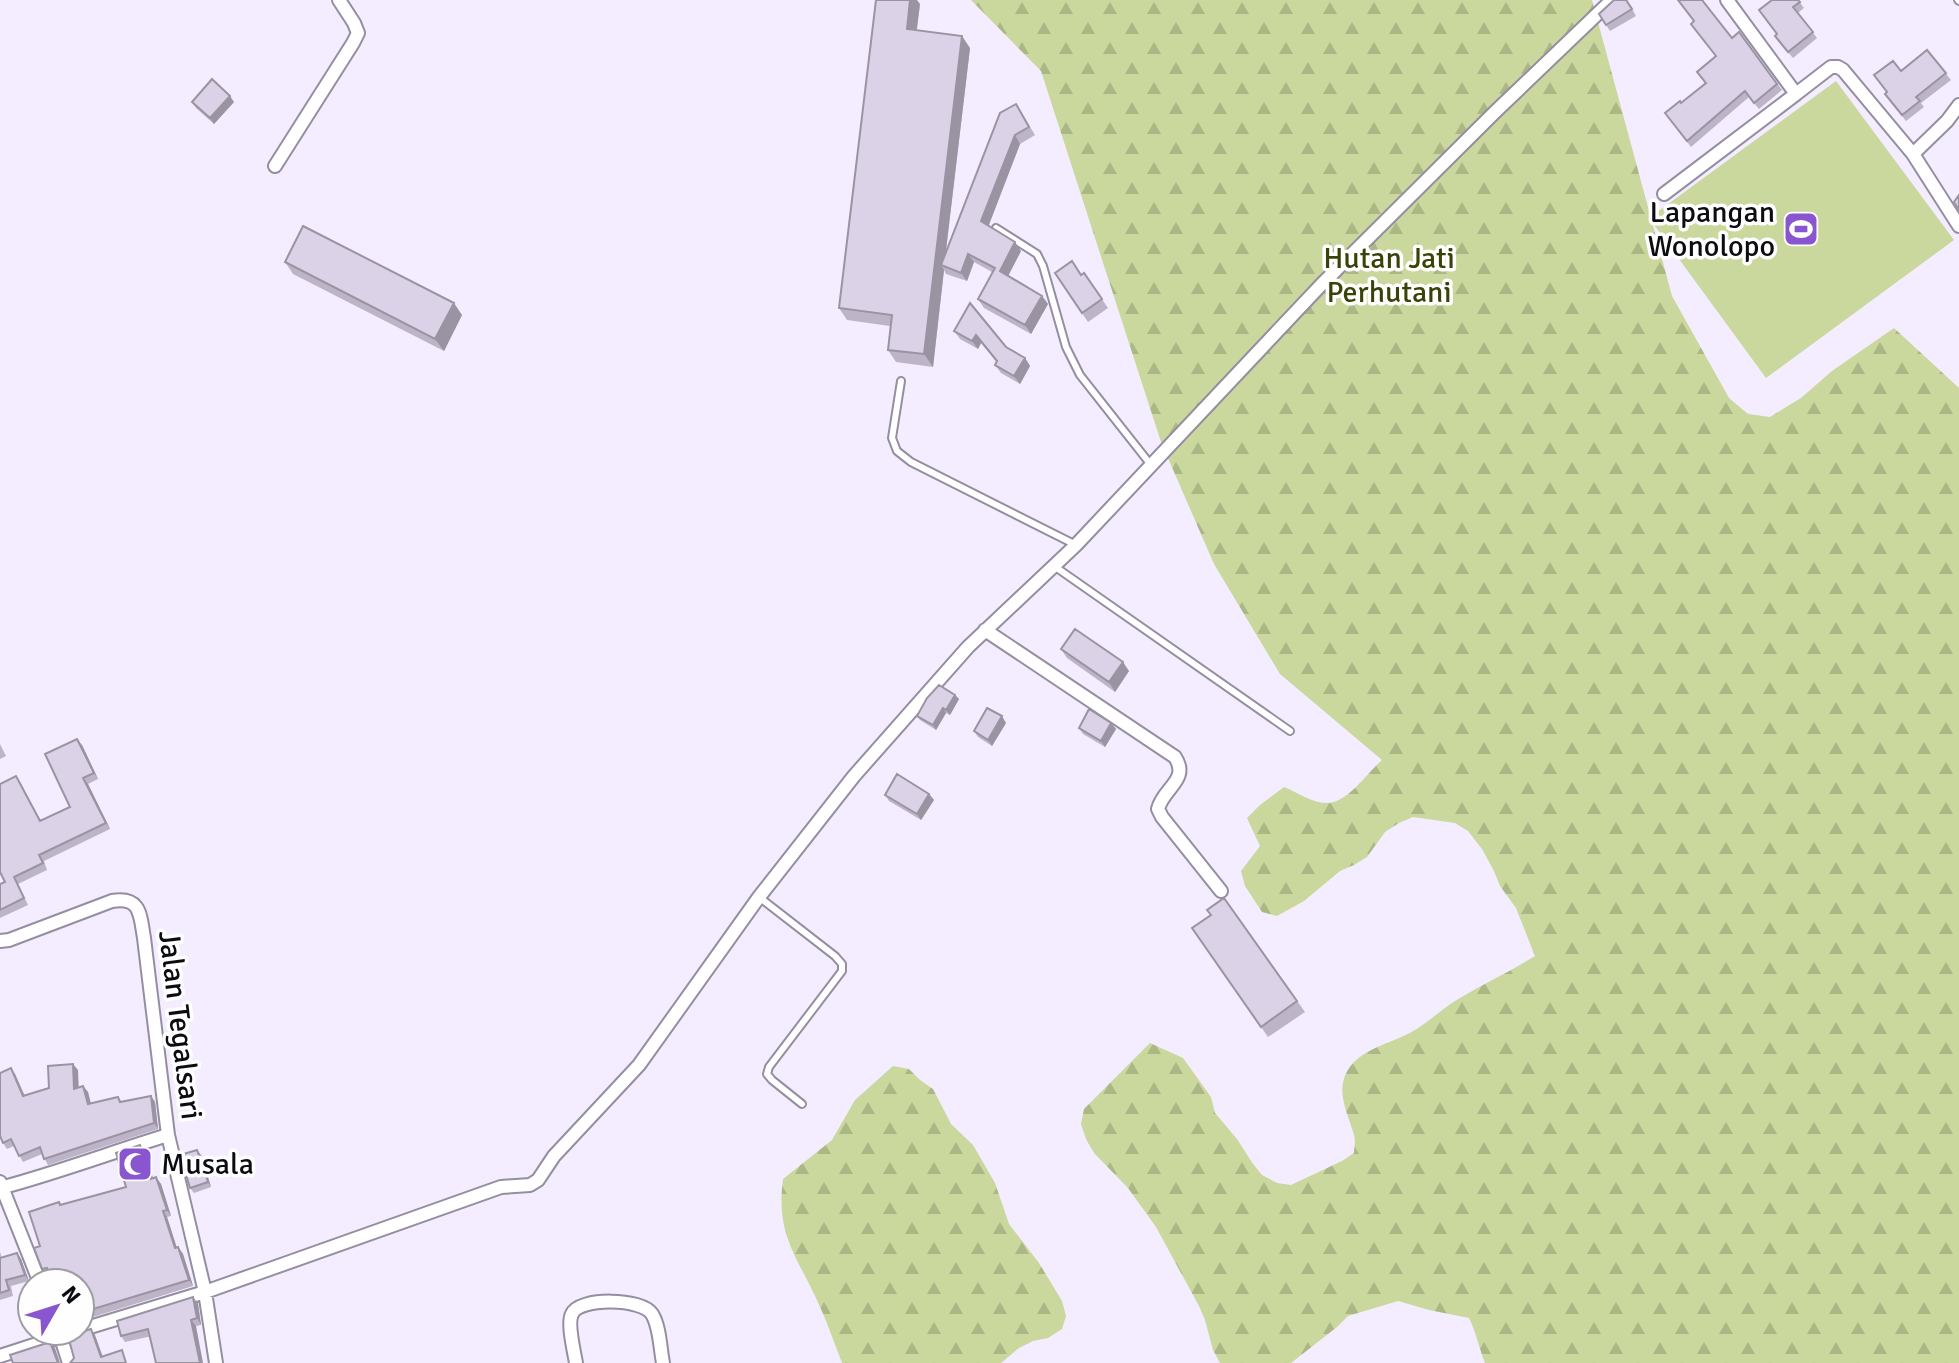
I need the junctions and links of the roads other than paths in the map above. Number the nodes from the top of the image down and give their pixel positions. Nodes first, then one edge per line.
1 (339, 0) edge
2 (1727, 0) edge
3 (1609, 3) edge
4 (1796, 94) junction
5 (1959, 105) edge
6 (1913, 154) junction
7 (275, 166) dead end
8 (1664, 194) dead end
9 (1959, 226) edge
10 (996, 228) edge
11 (901, 381) dead end
12 (1151, 465) junction
13 (1076, 545) junction
14 (1054, 566) junction
15 (985, 630) junction
16 (1290, 731) dead end
17 (1221, 891) dead end
18 (759, 897) junction
19 (0, 941) edge
20 (802, 1104) dead end
21 (168, 1135) junction
22 (1, 1185) edge
23 (34, 1267) edge
24 (205, 1292) junction
25 (96, 1326) edge
26 (25, 1347) edge
27 (0, 1356) edge
28 (3, 1363) edge
29 (216, 1363) edge
30 (576, 1363) edge
31 (663, 1363) edge

1 - 7 street
2 - 4 street
3 - 12 street
4 - 6 street
4 - 8 street
5 - 6 street
6 - 9 street
10 - 12 lane
11 - 13 lane
12 - 13 street
13 - 14 street
14 - 15 street
14 - 16 lane
15 - 17 street
15 - 18 street
18 - 20 lane
18 - 24 street
19 - 21 street, Jalan Tegalsari
21 - 22 street
21 - 24 street, Jalan Tegalsari
22 - 23 street
24 - 25 street
24 - 29 street, Jalan Tegalsari
26 - 27 street
27 - 28 street
30 - 31 street

